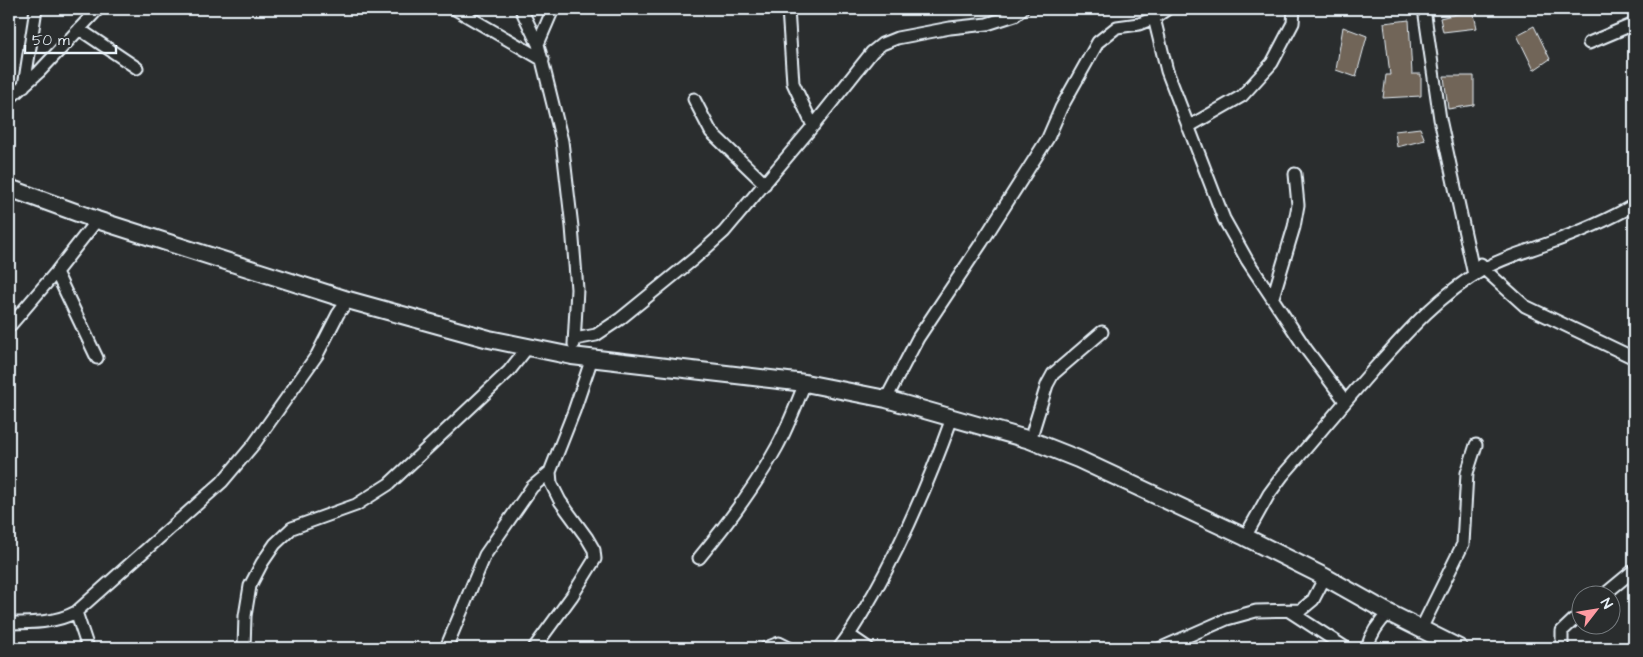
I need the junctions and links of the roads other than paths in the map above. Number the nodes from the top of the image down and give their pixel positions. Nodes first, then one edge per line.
1 (36, 9) edge
2 (98, 9) edge
3 (455, 9) edge
4 (521, 9) edge
5 (553, 9) edge
6 (788, 9) edge
7 (1022, 9) edge
8 (1167, 9) edge
9 (1294, 9) edge
10 (1424, 9) edge
11 (1154, 18) junction
12 (1634, 24) edge
13 (79, 29) junction
14 (1589, 43) dead end
15 (538, 44) junction
16 (543, 60) junction
17 (137, 68) dead end
18 (24, 86) junction
19 (9, 99) edge
20 (694, 99) dead end
21 (813, 126) junction
22 (1188, 127) junction
23 (1295, 174) dead end
24 (765, 184) junction
25 (9, 188) edge
26 (1634, 205) edge
27 (97, 220) junction
28 (56, 272) junction
29 (1479, 272) junction
30 (1273, 297) junction
31 (348, 300) junction
32 (9, 327) edge
33 (1102, 332) dead end
34 (575, 339) junction
35 (528, 347) junction
36 (572, 356) junction
37 (97, 358) dead end
38 (592, 358) junction
39 (1634, 358) edge
40 (805, 384) junction
41 (886, 400) junction
42 (1345, 401) junction
43 (952, 418) junction
44 (1030, 440) junction
45 (1476, 445) dead end
46 (550, 472) junction
47 (1245, 537) junction
48 (699, 558) dead end
49 (1634, 570) edge
50 (1325, 577) junction
51 (1617, 584) edge
52 (1289, 610) junction
53 (76, 612) junction
54 (1389, 613) junction
55 (9, 623) edge
56 (1570, 623) edge
57 (1421, 629) junction
58 (849, 636) junction
59 (88, 648) edge
60 (244, 648) edge
61 (446, 648) edge
62 (534, 648) edge
63 (766, 648) edge
64 (789, 648) edge
65 (839, 648) edge
66 (868, 648) edge
67 (1161, 648) edge
68 (1346, 648) edge
69 (1367, 648) edge
70 (1459, 648) edge
71 (1562, 648) edge

1 - 18 street
2 - 13 street
3 - 16 street
4 - 15 street
5 - 15 street
6 - 21 street
7 - 21 street
8 - 11 street
9 - 22 street
10 - 29 street
11 - 22 street
11 - 41 street
12 - 14 street
13 - 17 street
13 - 18 street
15 - 16 street
16 - 34 street
18 - 19 street
20 - 24 street
21 - 24 street
22 - 30 street
23 - 30 street
24 - 34 street
25 - 27 main road
26 - 29 street
27 - 28 street
27 - 31 main road
28 - 32 street
28 - 37 street
29 - 39 street
29 - 42 street
30 - 42 street
31 - 35 main road
31 - 53 street
33 - 44 street
34 - 36 street
35 - 36 main road
35 - 60 street
36 - 38 main road
38 - 40 main road
38 - 46 street
40 - 41 main road
40 - 48 street
41 - 43 main road
42 - 47 street
43 - 44 main road
43 - 58 street
44 - 47 main road
45 - 57 street
46 - 61 street
46 - 62 street
47 - 50 main road
49 - 51 street
50 - 52 street
50 - 54 main road
52 - 67 street
52 - 68 street
53 - 55 street
53 - 59 street
54 - 57 main road
54 - 69 street
56 - 71 street
57 - 70 main road
58 - 65 street
58 - 66 street
63 - 64 street

